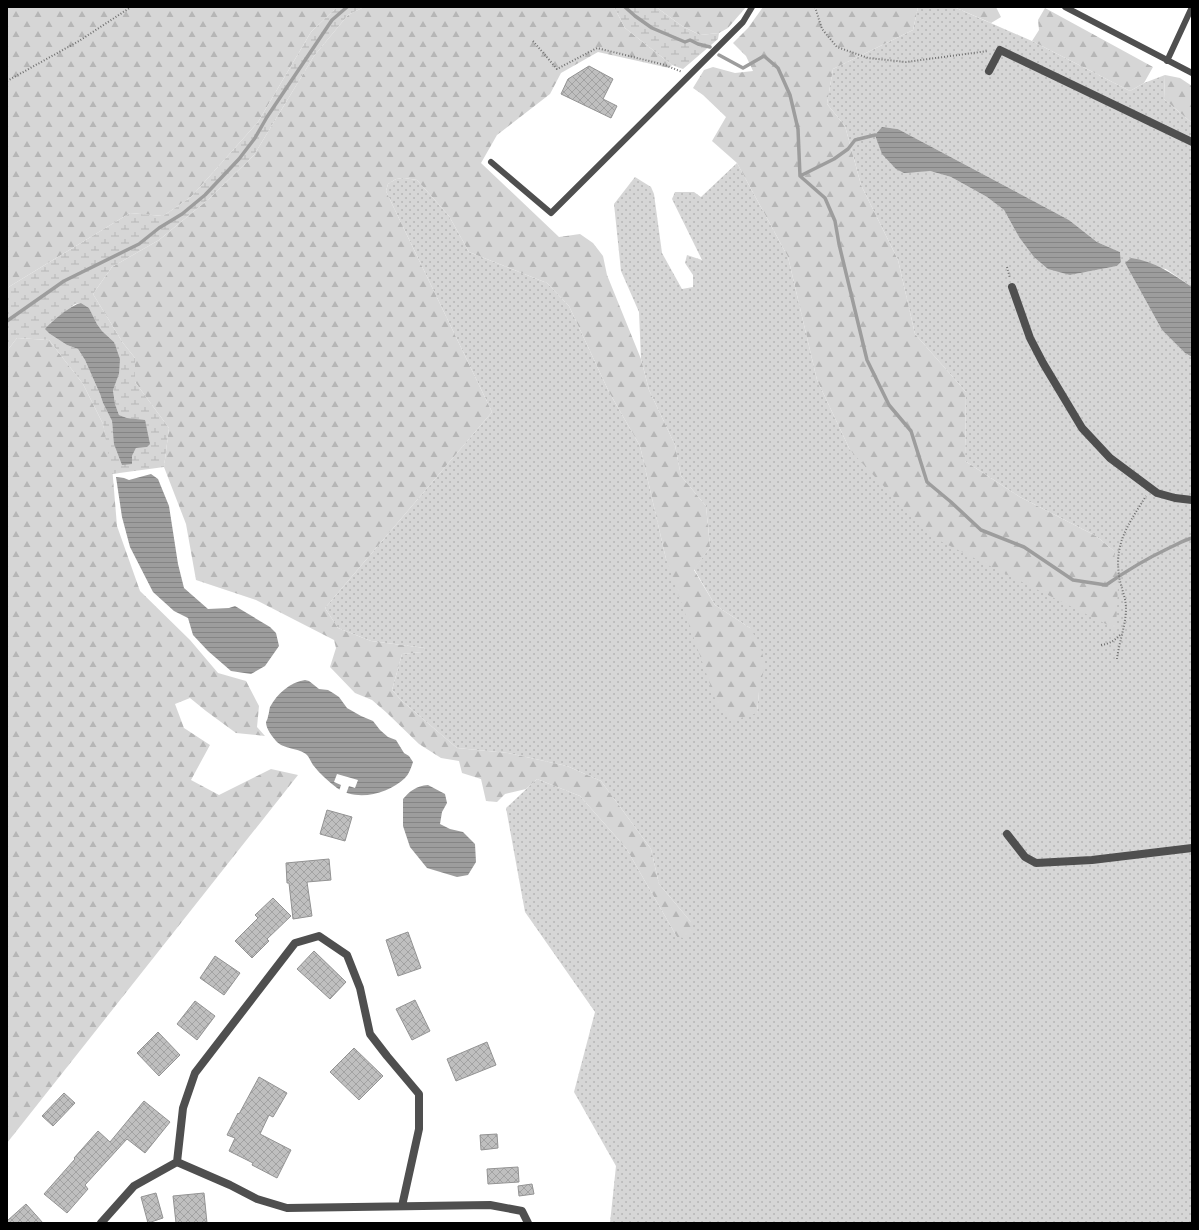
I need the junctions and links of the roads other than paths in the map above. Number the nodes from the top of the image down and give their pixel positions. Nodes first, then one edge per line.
1 (752, 7) edge
2 (1065, 7) edge
3 (1192, 7) edge
4 (1074, 9) edge
5 (1167, 61) junction
6 (989, 71) dead end
7 (1192, 73) edge
8 (1192, 142) edge
9 (492, 162) dead end
10 (1012, 287) dead end
11 (1192, 500) edge
12 (1007, 834) dead end
13 (1192, 848) edge
14 (177, 1162) junction
15 (402, 1206) junction
16 (101, 1223) edge
17 (528, 1223) edge

1 - 9 lane
2 - 4 lane
3 - 5 lane
4 - 5 lane
5 - 7 lane
6 - 8 street
10 - 11 street
12 - 13 street
14 - 15 street
14 - 15 street
14 - 16 street
15 - 17 street

